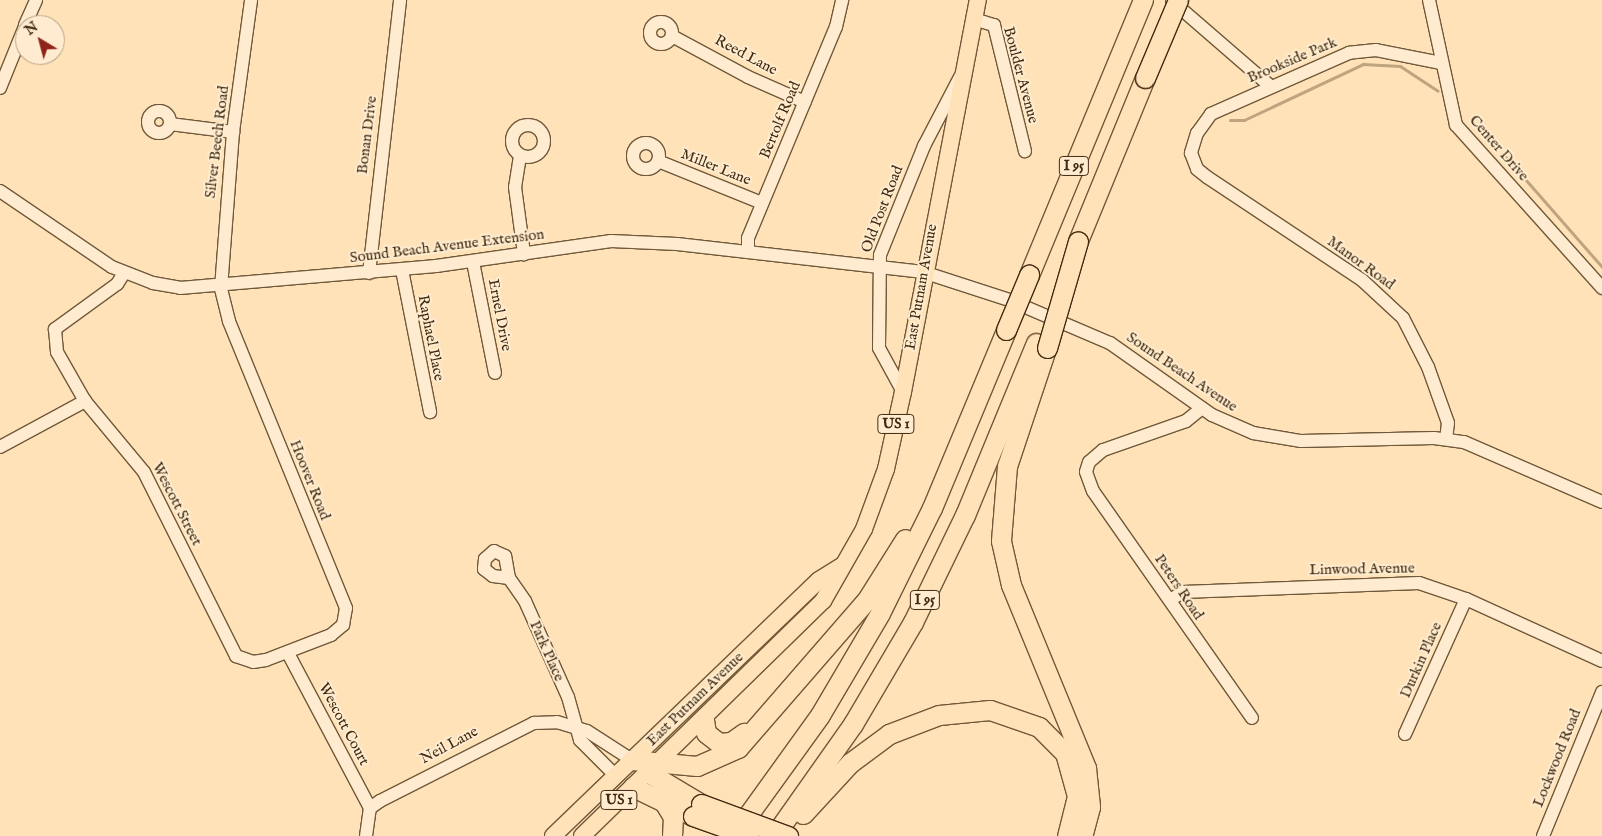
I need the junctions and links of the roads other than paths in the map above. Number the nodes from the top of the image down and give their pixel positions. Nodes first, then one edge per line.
1 (36, 0) edge
2 (251, 0) edge
3 (400, 0) edge
4 (842, 0) edge
5 (978, 0) edge
6 (1143, 0) edge
7 (1171, 0) edge
8 (1178, 0) edge
9 (1430, 0) edge
10 (29, 15) edge
11 (974, 19) junction
12 (672, 36) dead end
13 (15, 50) edge
14 (1441, 62) junction
15 (963, 71) junction
16 (1270, 86) junction
17 (0, 88) edge
18 (805, 102) junction
19 (170, 124) dead end
20 (233, 132) junction
21 (1025, 151) dead end
22 (520, 156) dead end
23 (658, 161) dead end
24 (1193, 161) joint
25 (0, 191) edge
26 (762, 203) junction
27 (748, 252) junction
28 (524, 254) junction
29 (473, 262) junction
30 (878, 266) junction
31 (402, 270) junction
32 (923, 272) junction
33 (124, 273) junction
34 (369, 273) junction
35 (221, 288) junction
36 (1602, 288) edge
37 (1042, 345) junction
38 (495, 373) dead end
39 (903, 392) junction
40 (85, 401) junction
41 (1202, 408) junction
42 (430, 412) dead end
43 (963, 435) junction
44 (1446, 439) junction
45 (0, 447) edge
46 (1602, 502) edge
47 (840, 566) junction
48 (509, 578) dead end
49 (1466, 599) junction
50 (1170, 600) junction
51 (289, 655) junction
52 (1602, 661) edge
53 (790, 689) junction
54 (1602, 692) edge
55 (1252, 718) dead end
56 (704, 720) junction
57 (574, 728) junction
58 (1406, 734) dead end
59 (632, 760) junction
60 (653, 769) junction
61 (616, 774) junction
62 (633, 786) junction
63 (664, 802) junction
64 (370, 808) junction
65 (697, 810) junction
66 (1545, 835) edge
67 (366, 836) edge
68 (553, 836) edge
69 (582, 836) edge
70 (672, 836) edge
71 (733, 836) edge
72 (749, 836) edge
73 (774, 836) edge
74 (786, 836) edge
75 (1067, 836) edge
76 (1082, 836) edge

1 - 10 street
2 - 20 street, Silver Beech Road
3 - 34 street, Bonan Drive
4 - 18 street, Bertolf Road
5 - 11 main road, East Putnam Avenue / US 1
6 - 43 highway, I 95, bridge
7 - 16 street
8 - 37 highway, I 95, bridge
9 - 14 street, Center Drive
11 - 15 main road, East Putnam Avenue / US 1
11 - 21 street, Boulder Avenue
12 - 18 street, Reed Lane
13 - 17 street
14 - 16 street, Brookside Park
14 - 36 street, Center Drive
15 - 30 street, Old Post Road
15 - 32 main road, East Putnam Avenue / US 1
16 - 24 street, Brookside Park
18 - 26 street, Bertolf Road
19 - 20 street
20 - 35 street, Silver Beech Road
22 - 28 street
23 - 26 street, Miller Lane
24 - 44 street, Manor Road
25 - 33 street, Sound Beach Avenue Extension
26 - 27 street, Bertolf Road
27 - 28 street, Sound Beach Avenue Extension
27 - 30 street, Sound Beach Avenue Extension
28 - 29 street, Sound Beach Avenue Extension
29 - 31 street, Sound Beach Avenue Extension
29 - 38 street, Ernel Drive
30 - 32 street, Sound Beach Avenue Extension
30 - 39 street, Old Post Road
31 - 34 street, Sound Beach Avenue Extension
31 - 42 street, Raphael Place
32 - 39 main road, East Putnam Avenue / US 1
32 - 41 street, Sound Beach Avenue
33 - 35 street, Sound Beach Avenue Extension
33 - 40 street, Wescott Street
34 - 35 street, Sound Beach Avenue Extension
35 - 51 street, Hoover Road
37 - 73 highway, I 95
37 - 76 highway
39 - 47 main road, East Putnam Avenue / US 1
40 - 45 street
40 - 51 street, Wescott Street
41 - 44 street, Sound Beach Avenue
41 - 50 street, Peters Road
43 - 53 highway
43 - 71 highway, I 95
44 - 46 street, Sound Beach Avenue
47 - 56 main road, East Putnam Avenue / US 1
47 - 59 main road, East Putnam Avenue / US 1
48 - 57 street, Park Place
49 - 50 street, Linwood Avenue
49 - 52 street, Linwood Avenue
49 - 58 street, Durkin Place
50 - 55 street, Peters Road
51 - 64 street, Wescott Court
53 - 56 highway
53 - 60 highway
54 - 66 street, Lockwood Road
56 - 60 main road, East Putnam Avenue / US 1
57 - 59 street
57 - 61 street, Park Place
57 - 64 street, Neil Lane
59 - 60 highway
59 - 61 main road, East Putnam Avenue / US 1
60 - 62 main road, East Putnam Avenue / US 1
60 - 65 highway
61 - 62 main road, Park Place
61 - 68 main road, East Putnam Avenue / US 1
62 - 63 highway
62 - 69 main road, East Putnam Avenue / US 1
63 - 65 highway
63 - 70 highway
64 - 67 street
65 - 72 highway, bridge
65 - 74 highway, bridge
74 - 75 highway

